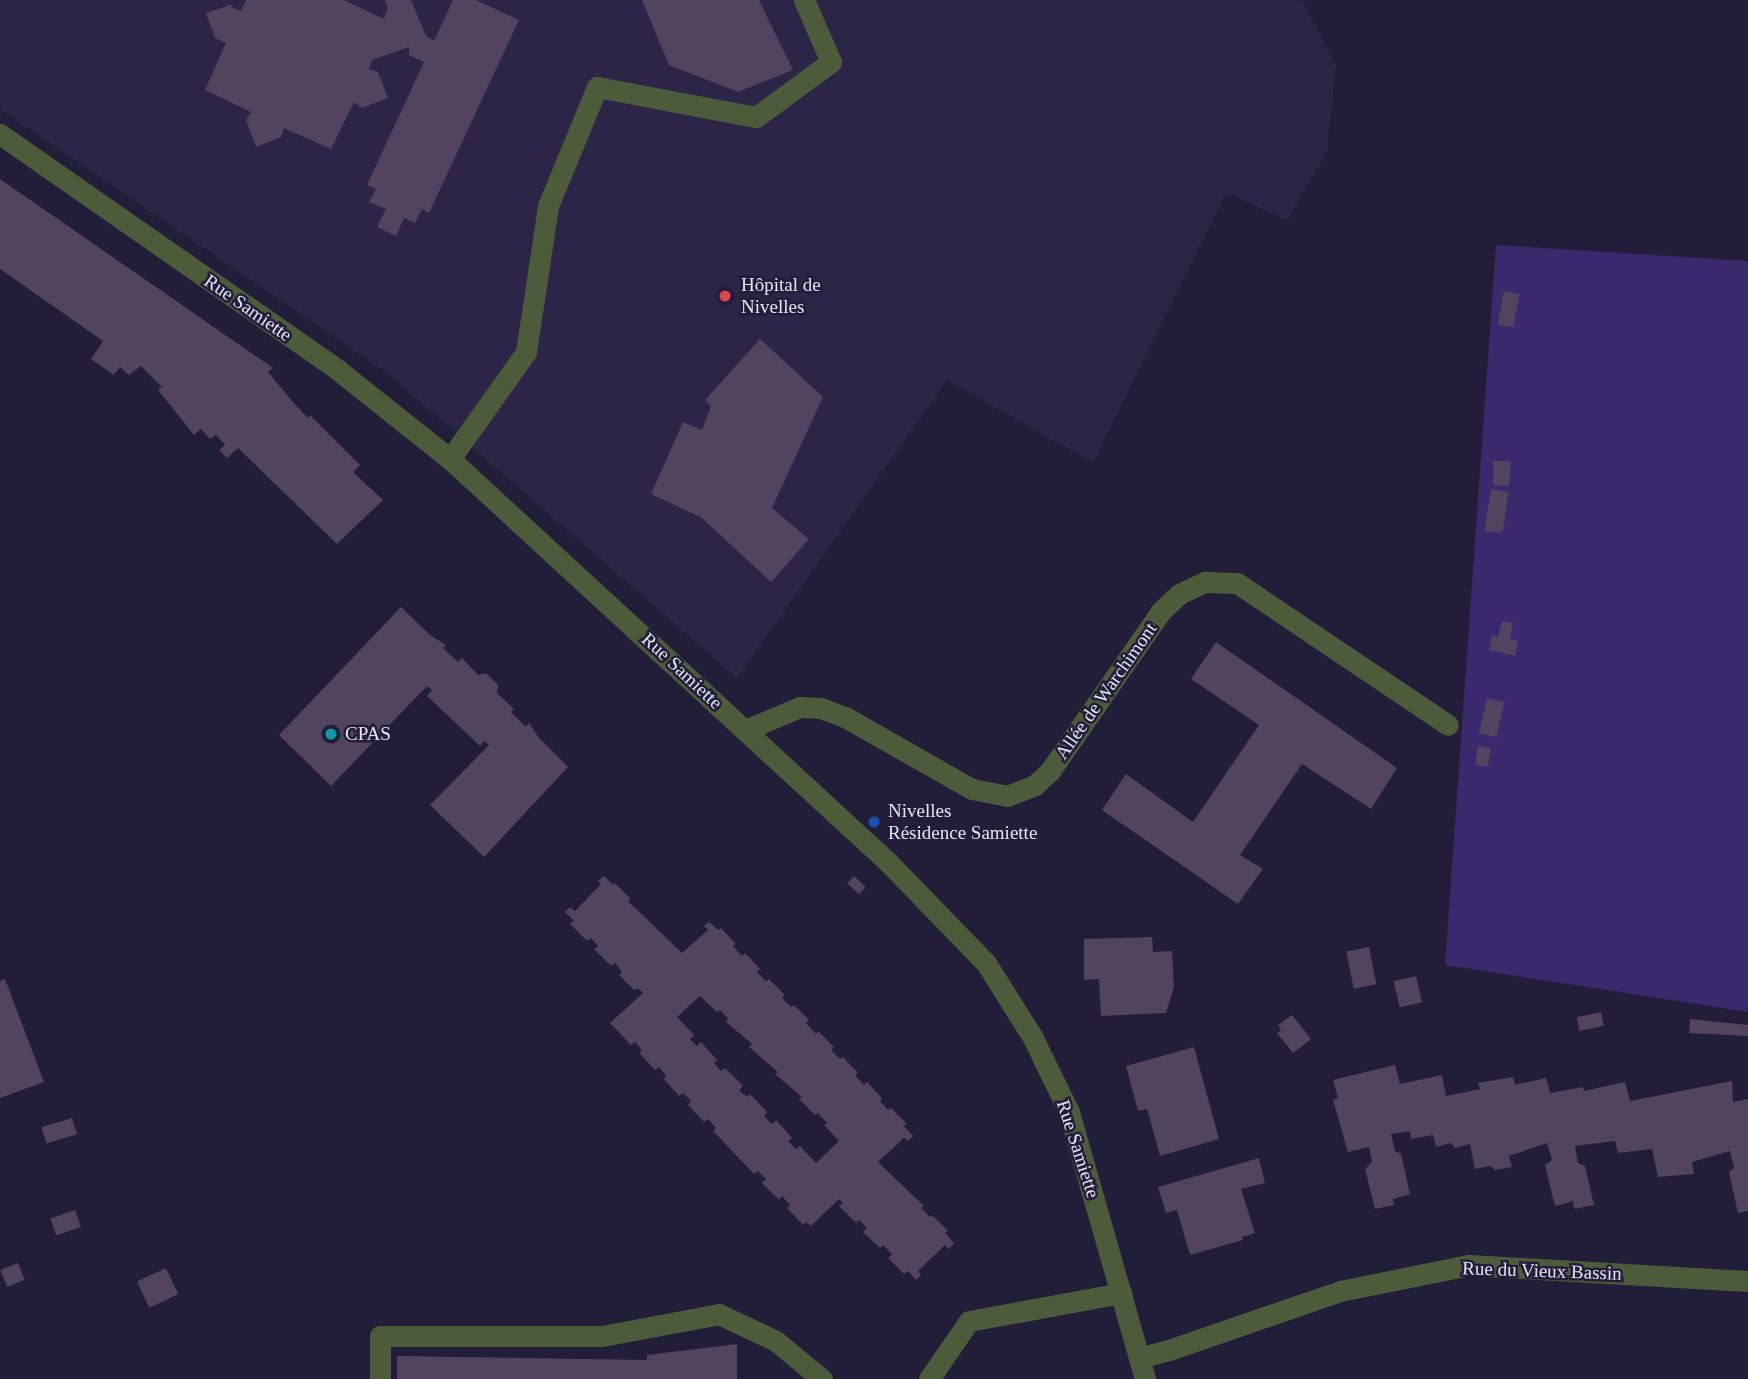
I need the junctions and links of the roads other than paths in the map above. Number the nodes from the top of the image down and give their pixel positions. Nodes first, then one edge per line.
1 (804, 0) edge
2 (0, 134) edge
3 (450, 459) junction
4 (1448, 725) dead end
5 (745, 730) junction
6 (1748, 1281) edge
7 (1121, 1293) junction
8 (1139, 1358) junction
9 (380, 1379) edge
10 (822, 1379) edge
11 (929, 1379) edge
12 (1145, 1379) edge

1 - 3 street
2 - 3 street, Rue Samiette
3 - 5 street, Rue Samiette
4 - 5 street, Allée de Warchimont
5 - 7 street, Rue Samiette
6 - 8 street, Rue du Vieux Bassin
7 - 8 street, Rue Samiette
7 - 11 street
8 - 12 street, Rue Samiette
9 - 10 street

